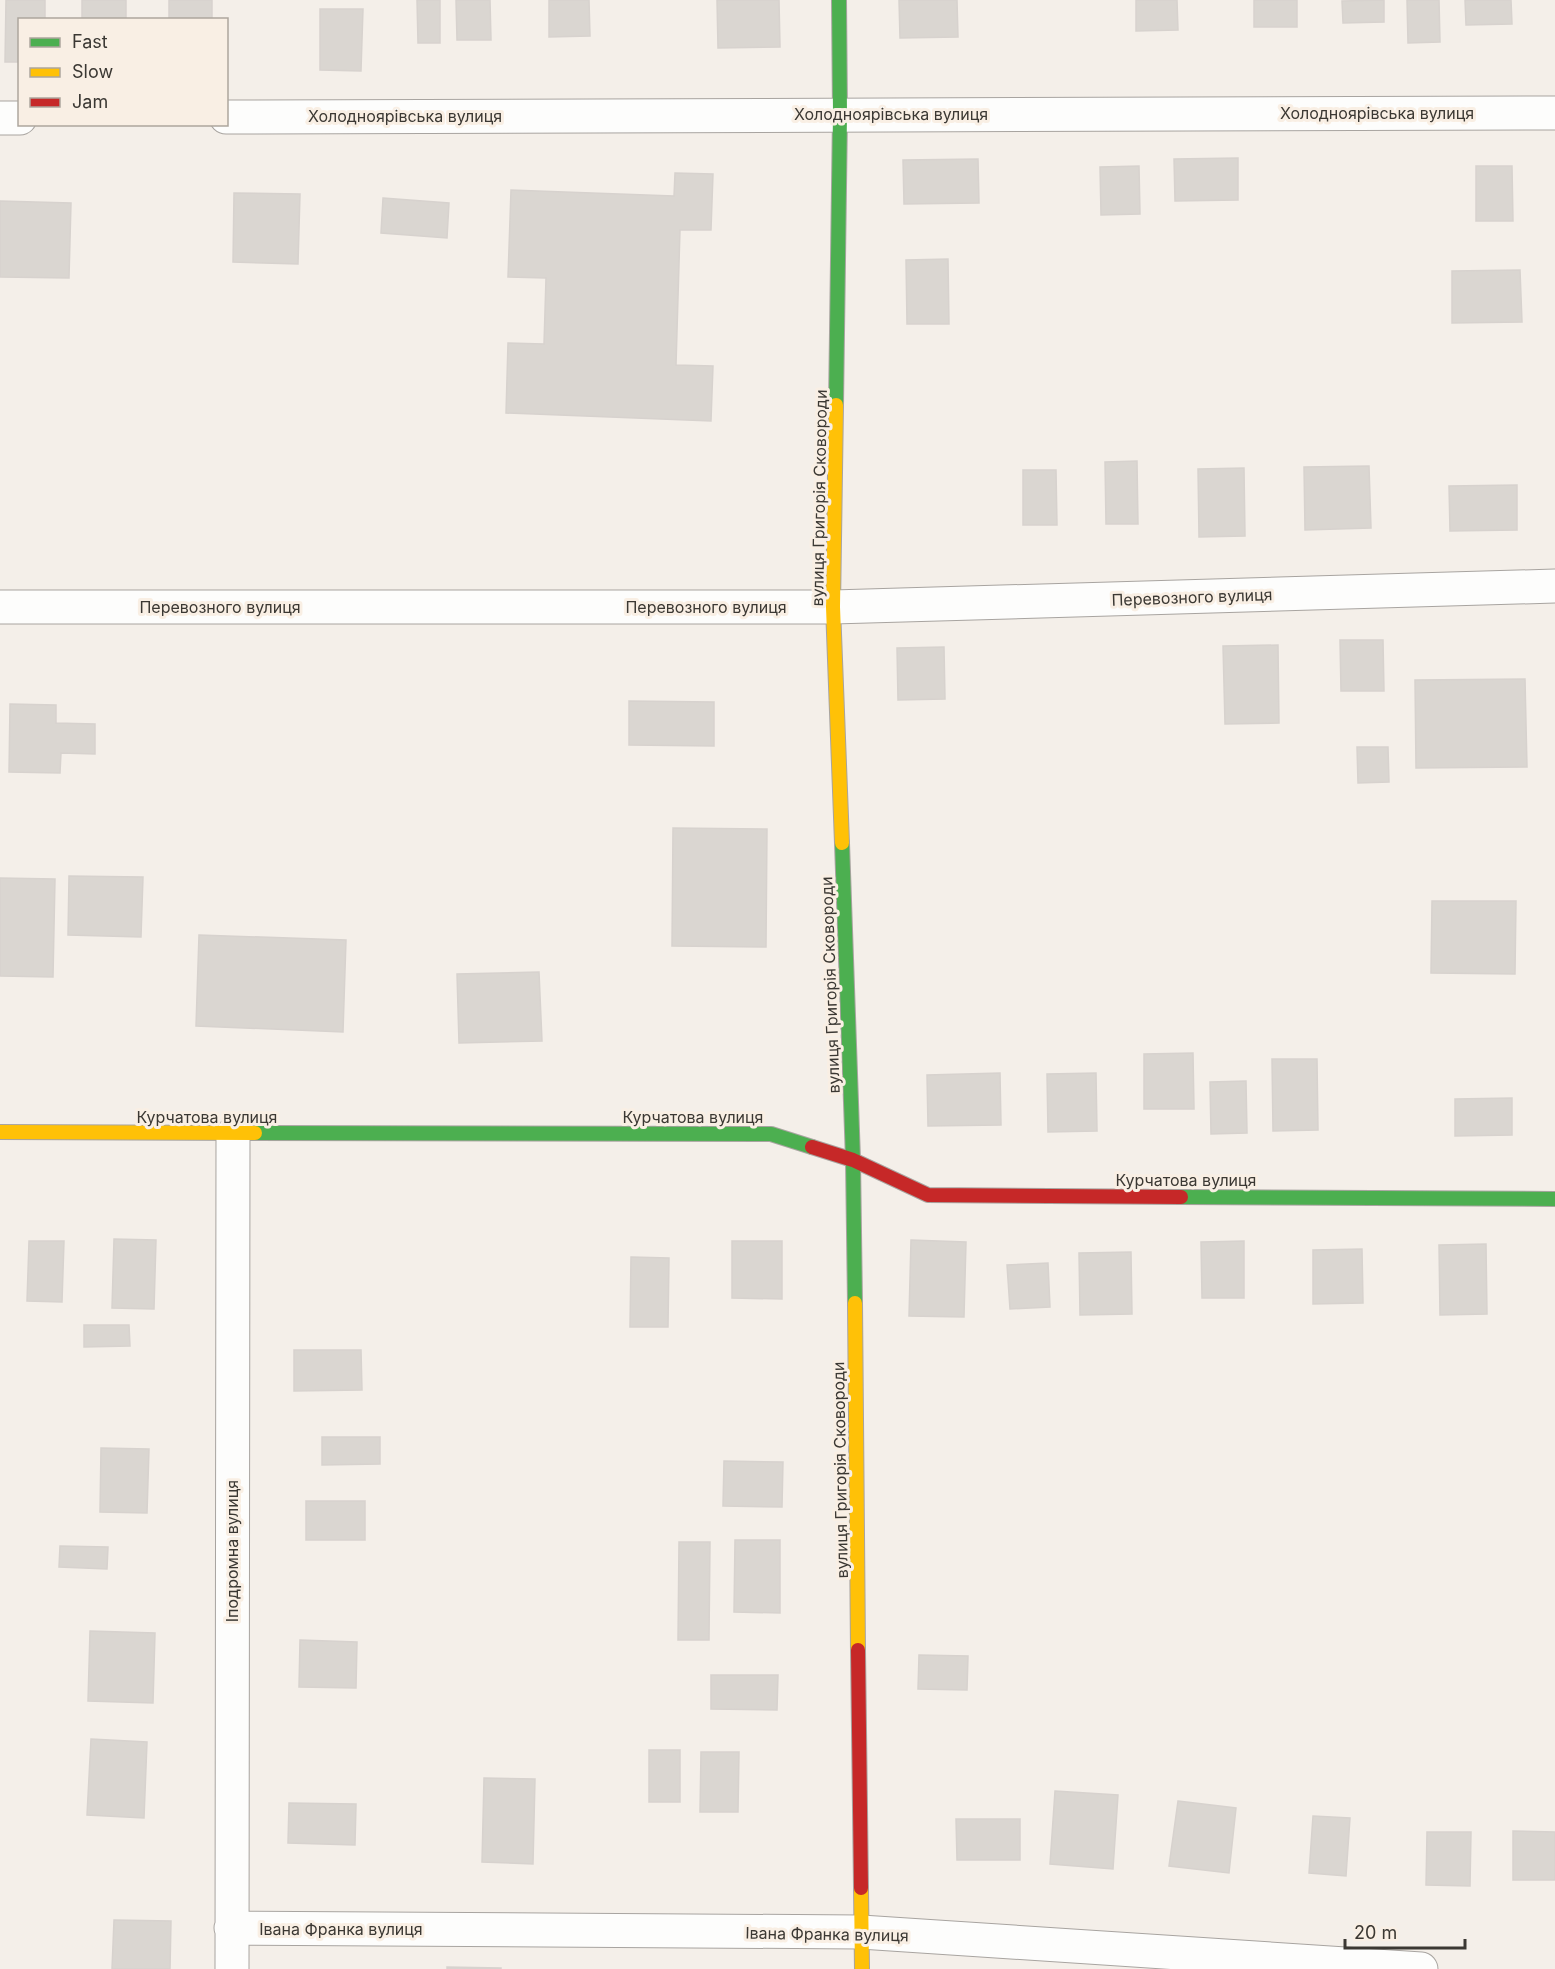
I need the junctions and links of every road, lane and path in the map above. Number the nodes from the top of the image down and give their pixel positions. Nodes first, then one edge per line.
1 (839, 0) edge
2 (1555, 113) edge
3 (840, 114) junction
4 (228, 117) edge
5 (0, 118) edge
6 (18, 118) edge
7 (1555, 586) edge
8 (0, 607) edge
9 (833, 607) junction
10 (0, 1132) edge
11 (233, 1134) junction
12 (853, 1160) junction
13 (1555, 1199) edge
14 (231, 1928) junction
15 (861, 1932) junction
16 (232, 1969) edge
17 (862, 1969) edge
18 (1421, 1969) edge

1 - 3 street, вулиця Григорія Сковороди
2 - 3 street, Холодноярівська вулиця
3 - 4 street, Холодноярівська вулиця
3 - 9 street, вулиця Григорія Сковороди
5 - 6 street
7 - 9 street, Перевозного вулиця
8 - 9 street, Перевозного вулиця
9 - 12 street, вулиця Григорія Сковороди
10 - 11 street, Курчатова вулиця
11 - 12 street, Курчатова вулиця
11 - 14 street, Іподромна вулиця
12 - 13 street, Курчатова вулиця
12 - 15 street, вулиця Григорія Сковороди
14 - 15 street, Івана Франка вулиця
14 - 16 street, Іподромна вулиця
15 - 17 street, вулиця Григорія Сковороди
15 - 18 street, Івана Франка вулиця

